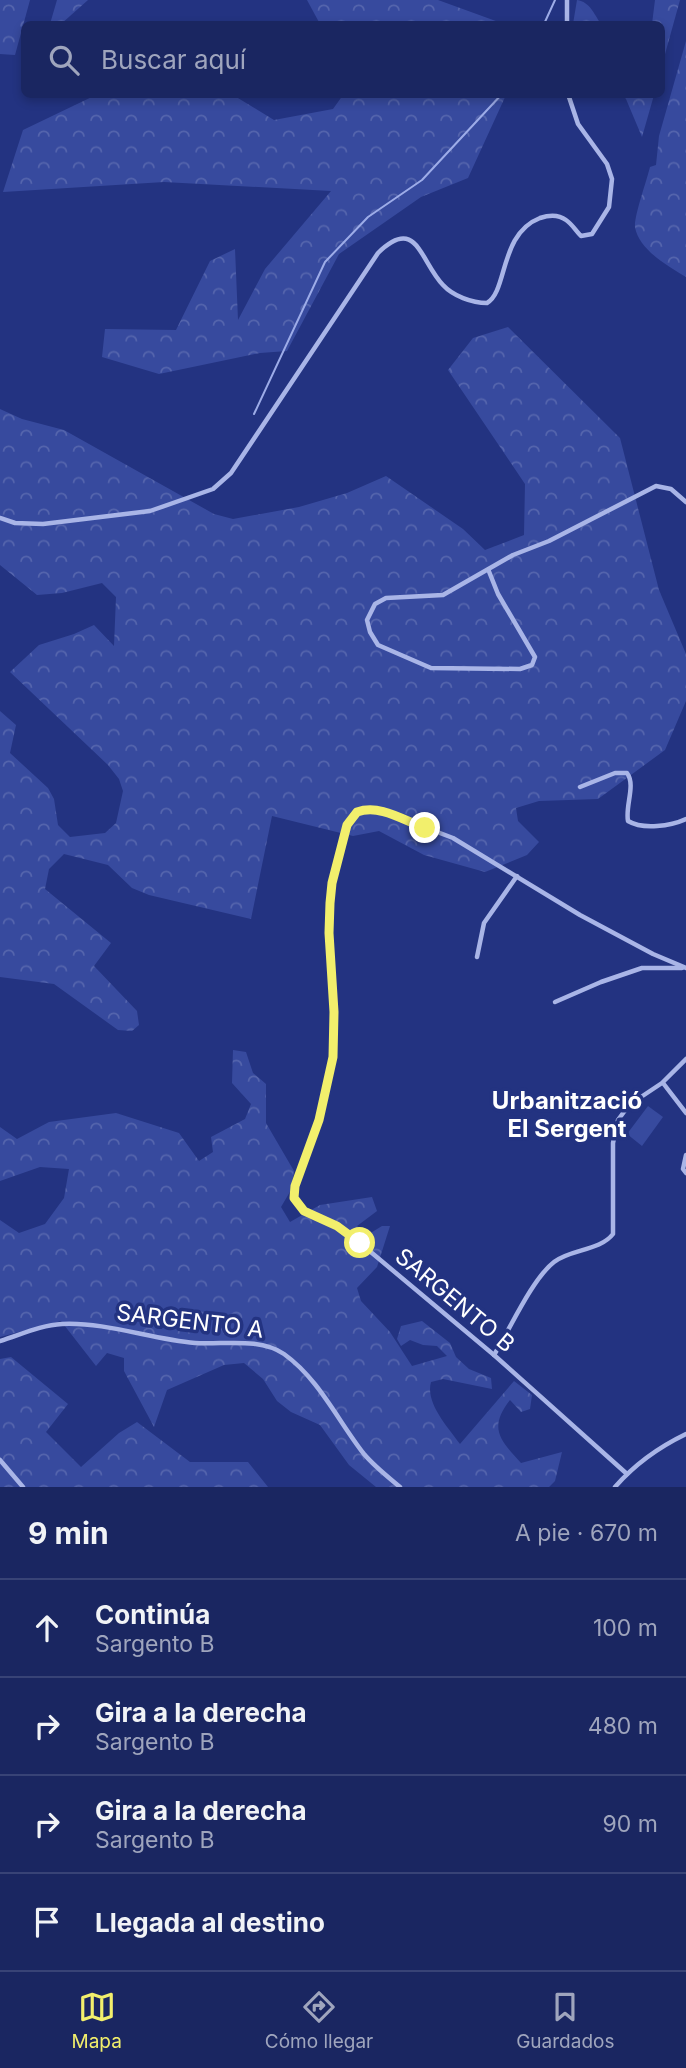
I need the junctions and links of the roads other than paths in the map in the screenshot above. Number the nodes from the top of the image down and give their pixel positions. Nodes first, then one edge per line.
1 (567, 0) edge
2 (567, 21) edge
3 (569, 98) edge
4 (686, 502) edge
5 (0, 518) edge
6 (488, 569) junction
7 (580, 787) dead end
8 (686, 819) edge
9 (517, 876) junction
10 (477, 957) dead end
11 (686, 968) edge
12 (555, 1002) dead end
13 (686, 1059) edge
14 (662, 1083) junction
15 (686, 1113) edge
16 (686, 1155) edge
17 (686, 1173) edge
18 (0, 1341) edge
19 (494, 1355) junction
20 (686, 1434) edge
21 (0, 1460) edge
22 (627, 1474) junction
23 (23, 1487) edge
24 (400, 1487) edge
25 (615, 1487) edge

1 - 2 street
3 - 5 street
4 - 6 street
6 - 6 street
7 - 8 street
9 - 10 street
9 - 11 street, SARGENTO B
9 - 19 street, SARGENTO B
11 - 12 street
13 - 14 street
14 - 15 street
14 - 19 street
16 - 17 street
18 - 24 street, SARGENTO A
19 - 22 street, SARGENTO B
20 - 22 street
21 - 23 street
22 - 25 street

